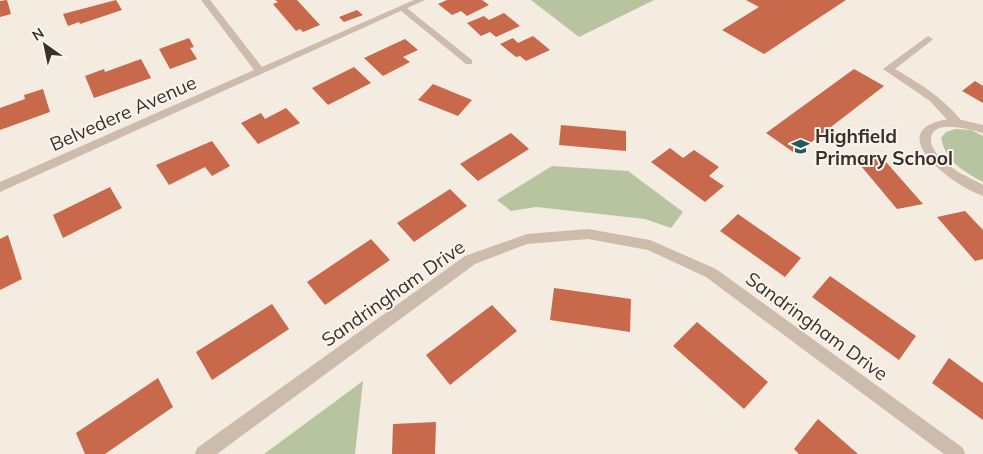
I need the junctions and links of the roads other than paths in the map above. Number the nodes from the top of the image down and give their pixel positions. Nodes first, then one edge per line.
1 (205, 0) edge
2 (421, 0) edge
3 (403, 8) junction
4 (928, 40) dead end
5 (469, 62) dead end
6 (260, 71) junction
7 (956, 122) junction
8 (983, 129) edge
9 (0, 187) edge
10 (983, 191) edge
11 (203, 454) edge
12 (957, 454) edge

1 - 6 street
2 - 3 street, Belvedere Avenue
3 - 5 street
3 - 6 street, Belvedere Avenue
4 - 7 street
6 - 9 street, Belvedere Avenue
7 - 8 street
7 - 10 street
11 - 12 street, Sandringham Drive

